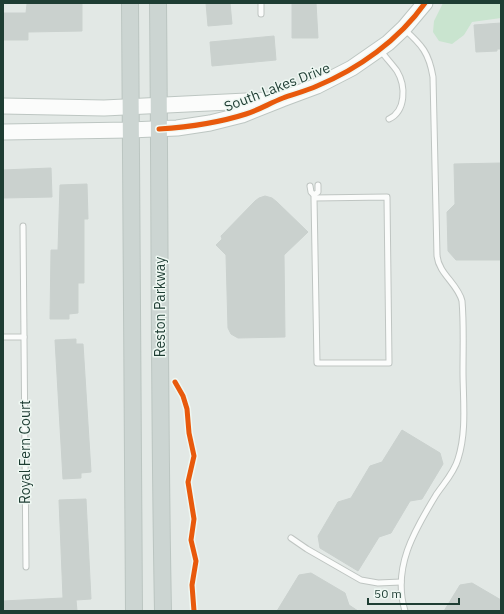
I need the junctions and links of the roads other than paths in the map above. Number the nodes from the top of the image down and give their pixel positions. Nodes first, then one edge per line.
1 (130, 3) edge
2 (158, 3) edge
3 (261, 3) edge
4 (424, 3) edge
5 (261, 14) dead end
6 (404, 28) junction
7 (379, 50) junction
8 (282, 99) junction
9 (3, 106) edge
10 (159, 106) junction
11 (130, 107) junction
12 (389, 119) dead end
13 (159, 129) junction
14 (130, 130) junction
15 (3, 132) edge
16 (318, 185) dead end
17 (310, 186) dead end
18 (314, 197) junction
19 (23, 226) dead end
20 (3, 337) edge
21 (24, 337) junction
22 (291, 538) dead end
23 (26, 567) dead end
24 (402, 582) junction
25 (134, 611) edge
26 (163, 611) edge
27 (405, 611) edge

1 - 11 main road, Reston Parkway
2 - 10 main road, Reston Parkway
3 - 5 lane
4 - 6 street, South Lakes Drive
6 - 7 street, South Lakes Drive
6 - 24 lane
7 - 8 street, South Lakes Drive
7 - 12 lane
8 - 10 street, South Lakes Drive
8 - 13 street, South Lakes Drive
9 - 11 street, South Lakes Drive
10 - 11 street, South Lakes Drive
10 - 13 main road, Reston Parkway
11 - 14 main road, Reston Parkway
13 - 14 street, South Lakes Drive
13 - 26 main road, Reston Parkway
14 - 15 street, South Lakes Drive
14 - 25 main road, Reston Parkway
16 - 18 lane
17 - 18 lane
18 - 18 lane
19 - 21 lane, Royal Fern Court
20 - 21 lane
21 - 23 lane, Royal Fern Court
22 - 24 lane
24 - 27 lane

